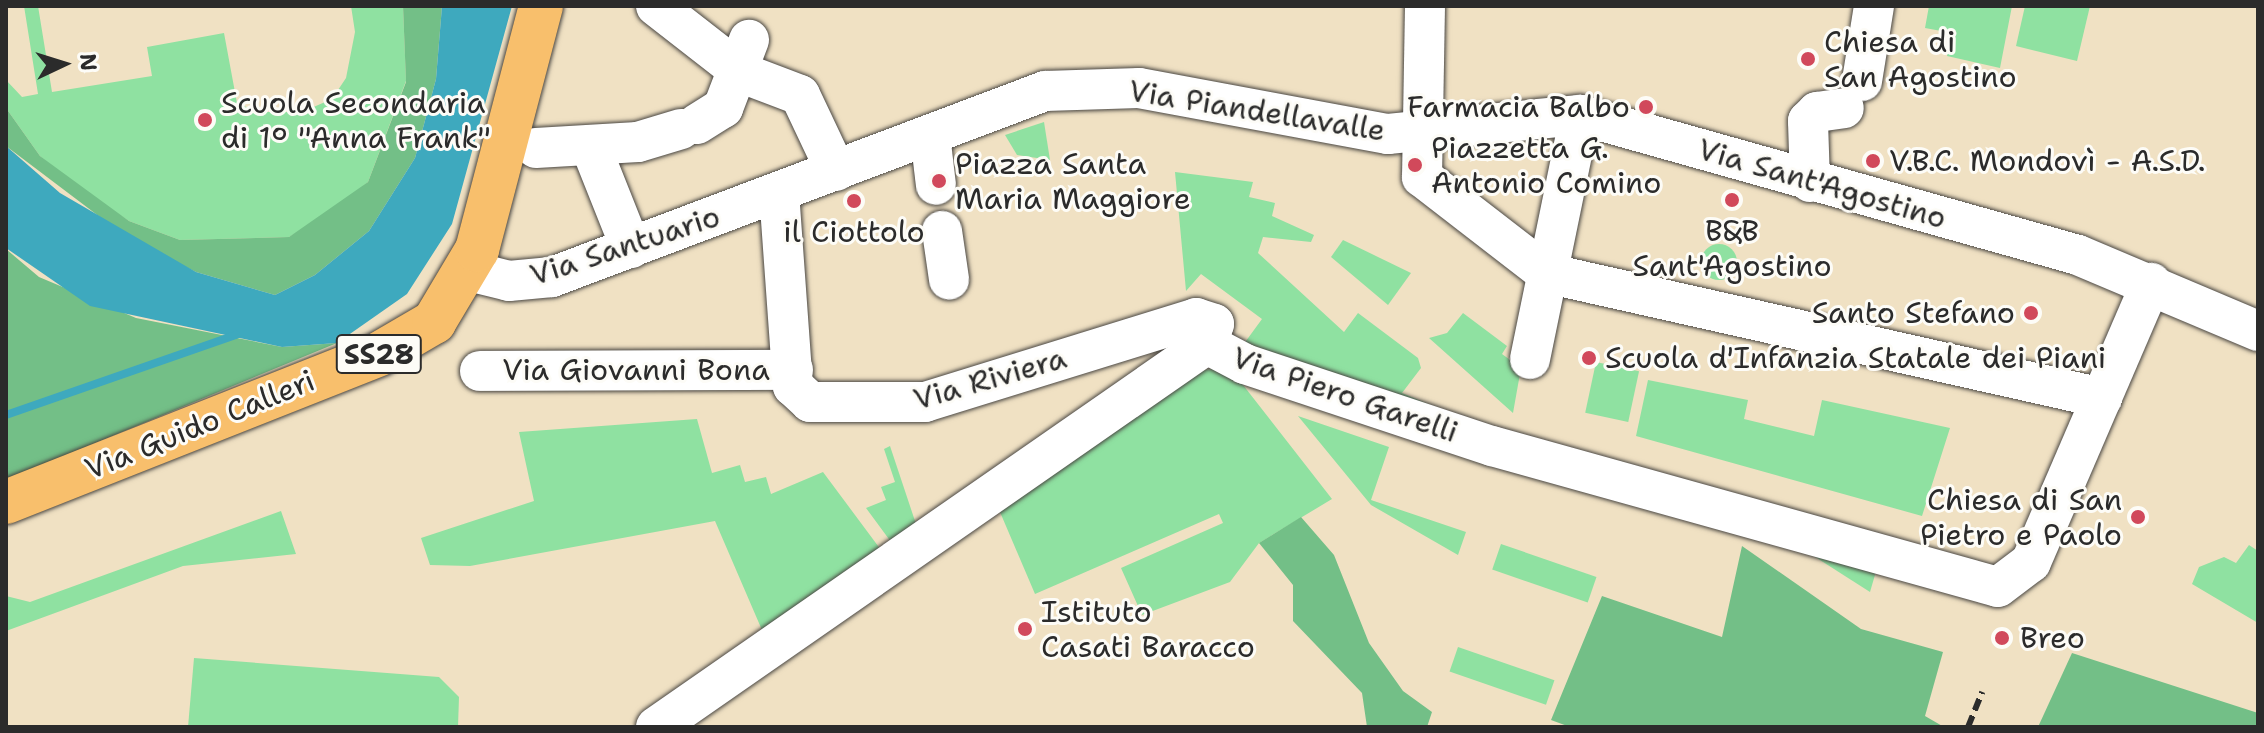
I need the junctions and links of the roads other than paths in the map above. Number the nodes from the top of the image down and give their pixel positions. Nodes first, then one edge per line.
1 (541, 6) edge
2 (656, 6) edge
3 (1425, 6) edge
4 (1874, 6) edge
5 (748, 34) edge
6 (1580, 115) junction
7 (1421, 132) junction
8 (930, 135) junction
9 (590, 145) junction
10 (536, 148) dead end
11 (836, 171) junction
12 (1810, 182) junction
13 (936, 185) dead end
14 (779, 192) junction
15 (631, 248) junction
16 (469, 271) junction
17 (1546, 273) junction
18 (2151, 283) junction
19 (2258, 331) edge
20 (1207, 344) junction
21 (1530, 359) dead end
22 (793, 370) junction
23 (480, 371) dead end
24 (2102, 398) junction
25 (6, 502) edge
26 (656, 727) edge

1 - 16 main road, Via Guido Calleri / SS28
2 - 5 street
3 - 7 street
4 - 12 street
5 - 9 street
5 - 11 street
6 - 7 street, Via Sant'Agostino
6 - 12 street, Via Sant'Agostino
6 - 17 street
7 - 8 street, Via Piandellavalle
7 - 17 street
8 - 11 street
8 - 13 street
9 - 10 street
9 - 15 street
11 - 14 street
12 - 18 street, Via Sant'Agostino
14 - 15 street, Via Santuario
14 - 22 street, Via Riviera
15 - 16 street, Via Santuario
16 - 25 main road, Via Guido Calleri / SS28
17 - 21 street
17 - 24 street
18 - 19 street, Via Sant'Agostino
18 - 24 street
20 - 22 street, Via Riviera
20 - 24 street, Via Piero Garelli
20 - 26 street, Via Piero Garelli
22 - 23 street, Via Giovanni Bona

